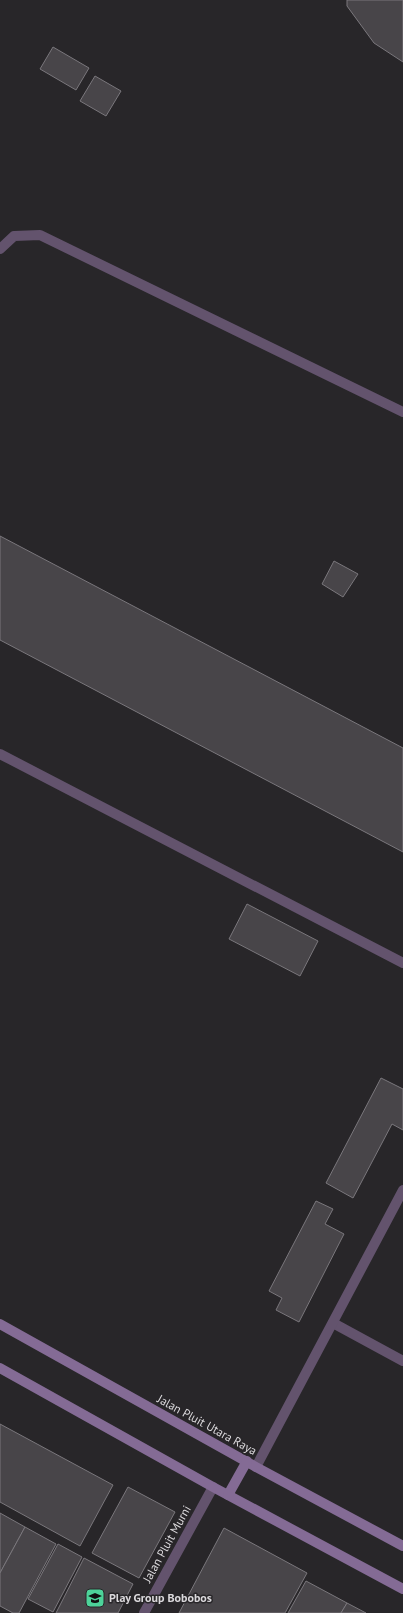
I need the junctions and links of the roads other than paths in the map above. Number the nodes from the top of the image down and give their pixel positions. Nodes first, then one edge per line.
1 (0, 249) edge
2 (403, 412) edge
3 (0, 754) edge
4 (403, 963) edge
5 (403, 1190) edge
6 (333, 1323) junction
7 (0, 1324) edge
8 (403, 1361) edge
9 (0, 1368) edge
10 (247, 1462) junction
11 (256, 1467) junction
12 (213, 1487) junction
13 (228, 1495) junction
14 (403, 1546) edge
15 (403, 1589) edge
16 (144, 1613) edge

1 - 2 street
3 - 4 street
5 - 6 street
6 - 8 street
6 - 11 street
7 - 10 street, Jalan Pluit Utara Raya
9 - 12 street
10 - 11 street, Jalan Pluit Utara Raya
10 - 13 street
11 - 14 street, Jalan Pluit Utara Raya
12 - 13 street
12 - 16 street, Jalan Pluit Murni
13 - 15 street

